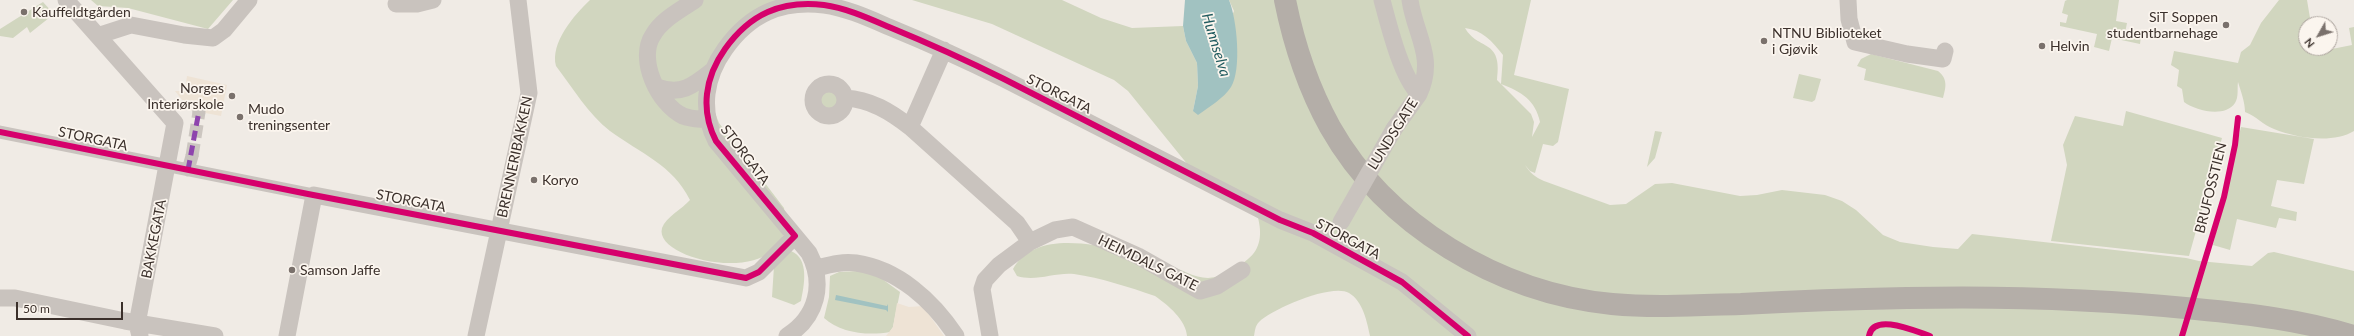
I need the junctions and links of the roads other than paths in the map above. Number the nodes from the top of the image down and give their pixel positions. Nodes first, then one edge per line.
1 (66, 0) edge
2 (249, 0) edge
3 (433, 0) edge
4 (518, 0) edge
5 (695, 0) edge
6 (1285, 0) edge
7 (1382, 0) edge
8 (1410, 0) edge
9 (1848, 0) edge
10 (396, 4) dead end
11 (100, 35) junction
12 (944, 50) junction
13 (1945, 51) dead end
14 (713, 70) junction
15 (657, 87) junction
16 (1419, 94) junction
17 (845, 98) dead end
18 (707, 120) junction
19 (910, 127) junction
20 (0, 132) edge
21 (192, 156) tunnel mouth
22 (168, 166) junction
23 (188, 170) junction
24 (314, 195) junction
25 (500, 230) junction
26 (795, 236) junction
27 (1326, 240) junction
28 (1030, 242) junction
29 (817, 268) junction
30 (1242, 270) dead end
31 (0, 298) edge
32 (138, 330) edge
33 (215, 336) edge
34 (287, 336) edge
35 (476, 336) edge
36 (787, 336) edge
37 (956, 336) edge
38 (990, 336) edge
39 (1468, 336) edge
40 (2353, 336) edge

1 - 11 street, BAKKEGATA
2 - 11 street
3 - 10 street
4 - 25 street, BRENNERIBAKKEN
5 - 15 street
6 - 40 highway
7 - 16 street, LUNDSGATE
8 - 16 street
9 - 13 street
11 - 22 street, BAKKEGATA
12 - 14 street, STORGATA
12 - 19 street
12 - 27 street, STORGATA
14 - 15 street
14 - 18 street, STORGATA
15 - 18 street
16 - 27 street, LUNDSGATE, bridge
17 - 19 street
18 - 26 street, STORGATA
19 - 28 street
20 - 22 street, STORGATA
21 - 23 street
22 - 23 street, STORGATA
22 - 32 street, BAKKEGATA
23 - 24 street, STORGATA
24 - 25 street, STORGATA
24 - 34 street
25 - 26 street, STORGATA
25 - 35 street, BRENNERIBAKKEN
26 - 29 street
27 - 39 street, STORGATA
28 - 30 street, HEIMDALS GATE
28 - 38 street, HEIMDALS GATE
29 - 36 street
29 - 37 street
31 - 32 street
32 - 33 street

